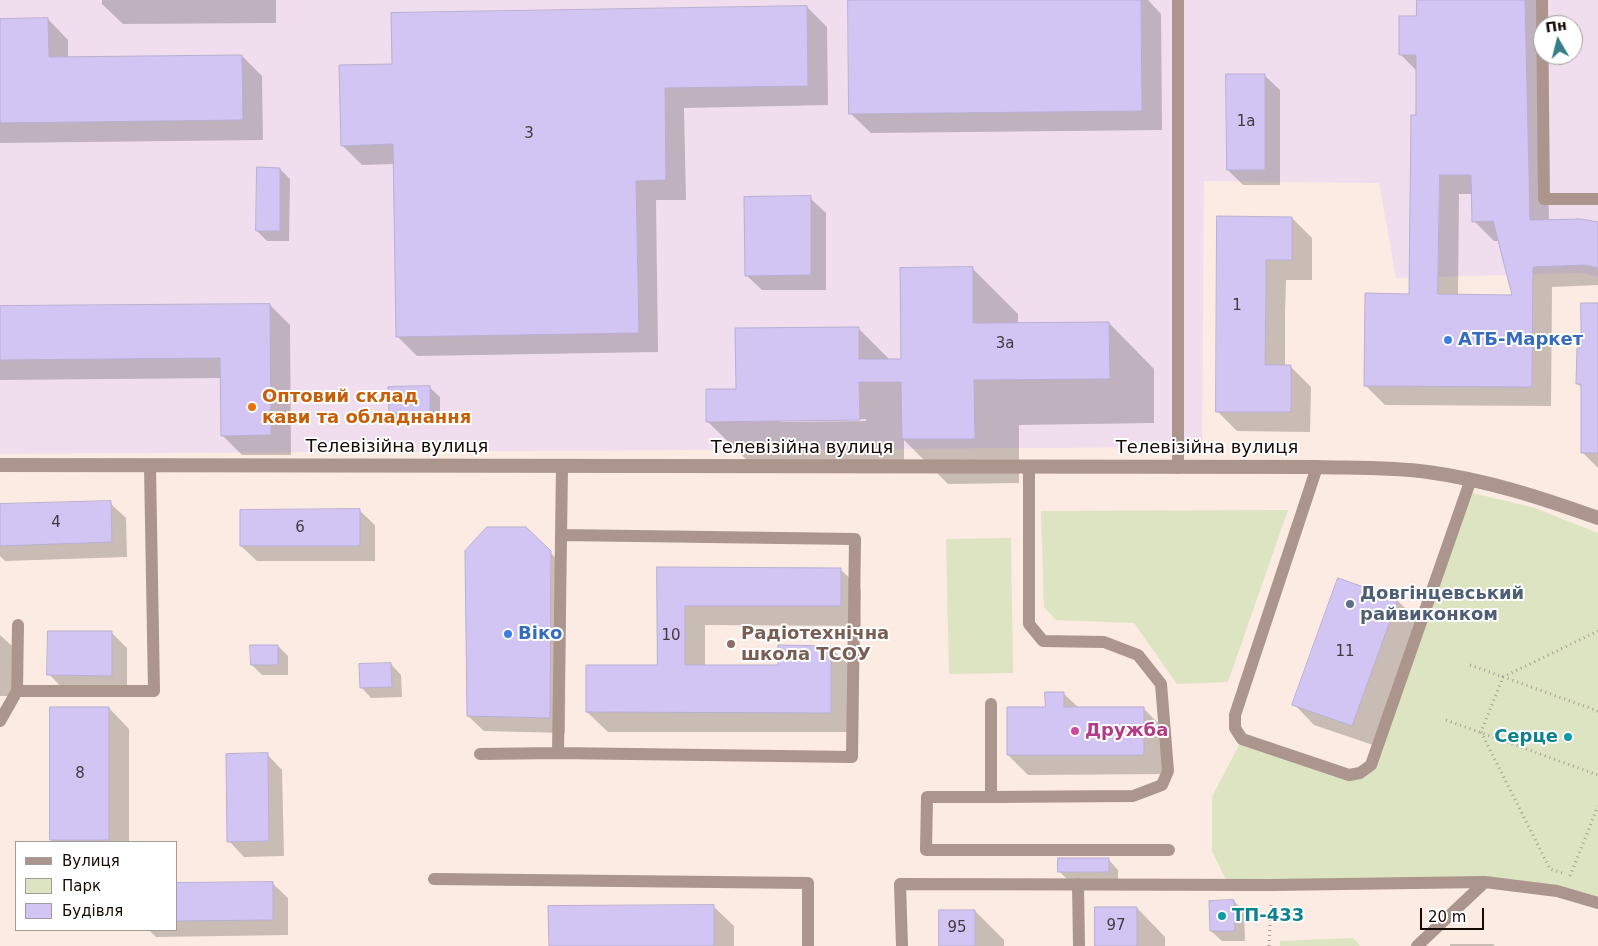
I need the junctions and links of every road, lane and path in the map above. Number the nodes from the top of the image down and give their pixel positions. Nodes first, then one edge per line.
1 (1178, 0) edge
2 (1542, 0) edge
3 (1598, 199) edge
4 (0, 465) edge
5 (150, 466) junction
6 (562, 466) junction
7 (1029, 466) junction
8 (1317, 467) junction
9 (1178, 468) junction
10 (1471, 479) junction
11 (1598, 518) edge
12 (561, 535) junction
13 (18, 625) dead end
14 (1598, 631) edge
15 (1470, 665) dead end
16 (1502, 677) junction
17 (18, 691) junction
18 (991, 704) dead end
19 (1598, 711) edge
20 (1446, 720) dead end
21 (0, 721) edge
22 (1481, 732) junction
23 (558, 753) junction
24 (480, 754) dead end
25 (1598, 775) edge
26 (991, 797) junction
27 (1598, 806) edge
28 (1168, 850) dead end
29 (434, 879) dead end
30 (1485, 882) junction
31 (1078, 884) junction
32 (1271, 885) junction
33 (1598, 903) edge
34 (808, 946) edge
35 (902, 946) edge
36 (1079, 946) edge
37 (1269, 946) edge
38 (1417, 946) edge

1 - 9 lane
2 - 3 lane
4 - 5 street, Телевізійна вулиця
5 - 6 street, Телевізійна вулиця
5 - 17 lane
6 - 7 street, Телевізійна вулиця
6 - 12 lane
7 - 9 street, Телевізійна вулиця
7 - 26 lane
8 - 9 street, Телевізійна вулиця
8 - 10 street, Телевізійна вулиця
8 - 10 lane
10 - 11 street, Телевізійна вулиця
12 - 23 lane
12 - 23 lane
13 - 17 lane
14 - 16 path
15 - 16 path
16 - 19 path
16 - 22 path
17 - 21 lane
18 - 26 lane
20 - 22 path
22 - 25 path
22 - 27 path
23 - 24 lane
26 - 28 lane
29 - 34 lane
30 - 32 lane
30 - 33 lane
30 - 38 lane
31 - 32 lane
31 - 35 lane
31 - 36 lane
32 - 37 path

